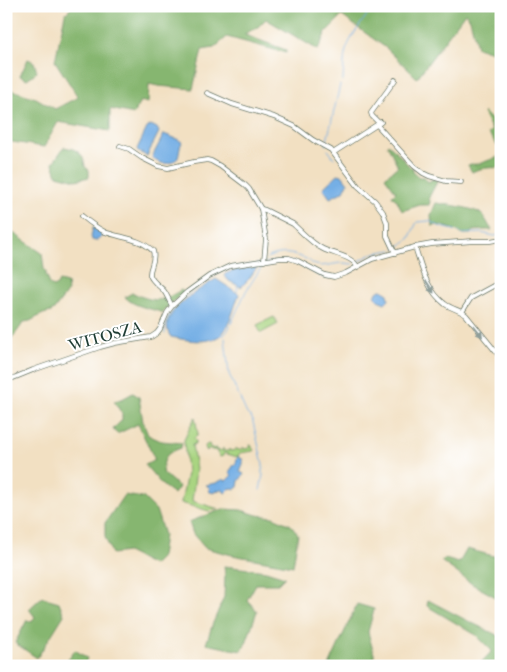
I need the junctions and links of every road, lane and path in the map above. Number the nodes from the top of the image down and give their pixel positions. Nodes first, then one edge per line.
1 (395, 80) dead end
2 (206, 93) dead end
3 (379, 123) junction
4 (120, 146) dead end
5 (333, 153) junction
6 (462, 182) dead end
7 (261, 209) junction
8 (82, 216) dead end
9 (501, 239) edge
10 (415, 247) junction
11 (395, 253) junction
12 (264, 260) junction
13 (357, 266) junction
14 (501, 283) edge
15 (172, 306) junction
16 (462, 312) junction
17 (501, 358) edge
18 (6, 381) edge

1 - 3 street
2 - 5 street
3 - 5 street
3 - 6 street
4 - 7 street
5 - 11 street
7 - 12 street
7 - 13 street
8 - 15 street
9 - 10 street, WITOSZA
10 - 11 street, WITOSZA
10 -> 16 street
11 - 13 street, WITOSZA
12 - 13 street, WITOSZA
12 - 15 street, WITOSZA
14 - 16 street
15 - 18 street, WITOSZA
16 -> 17 street

